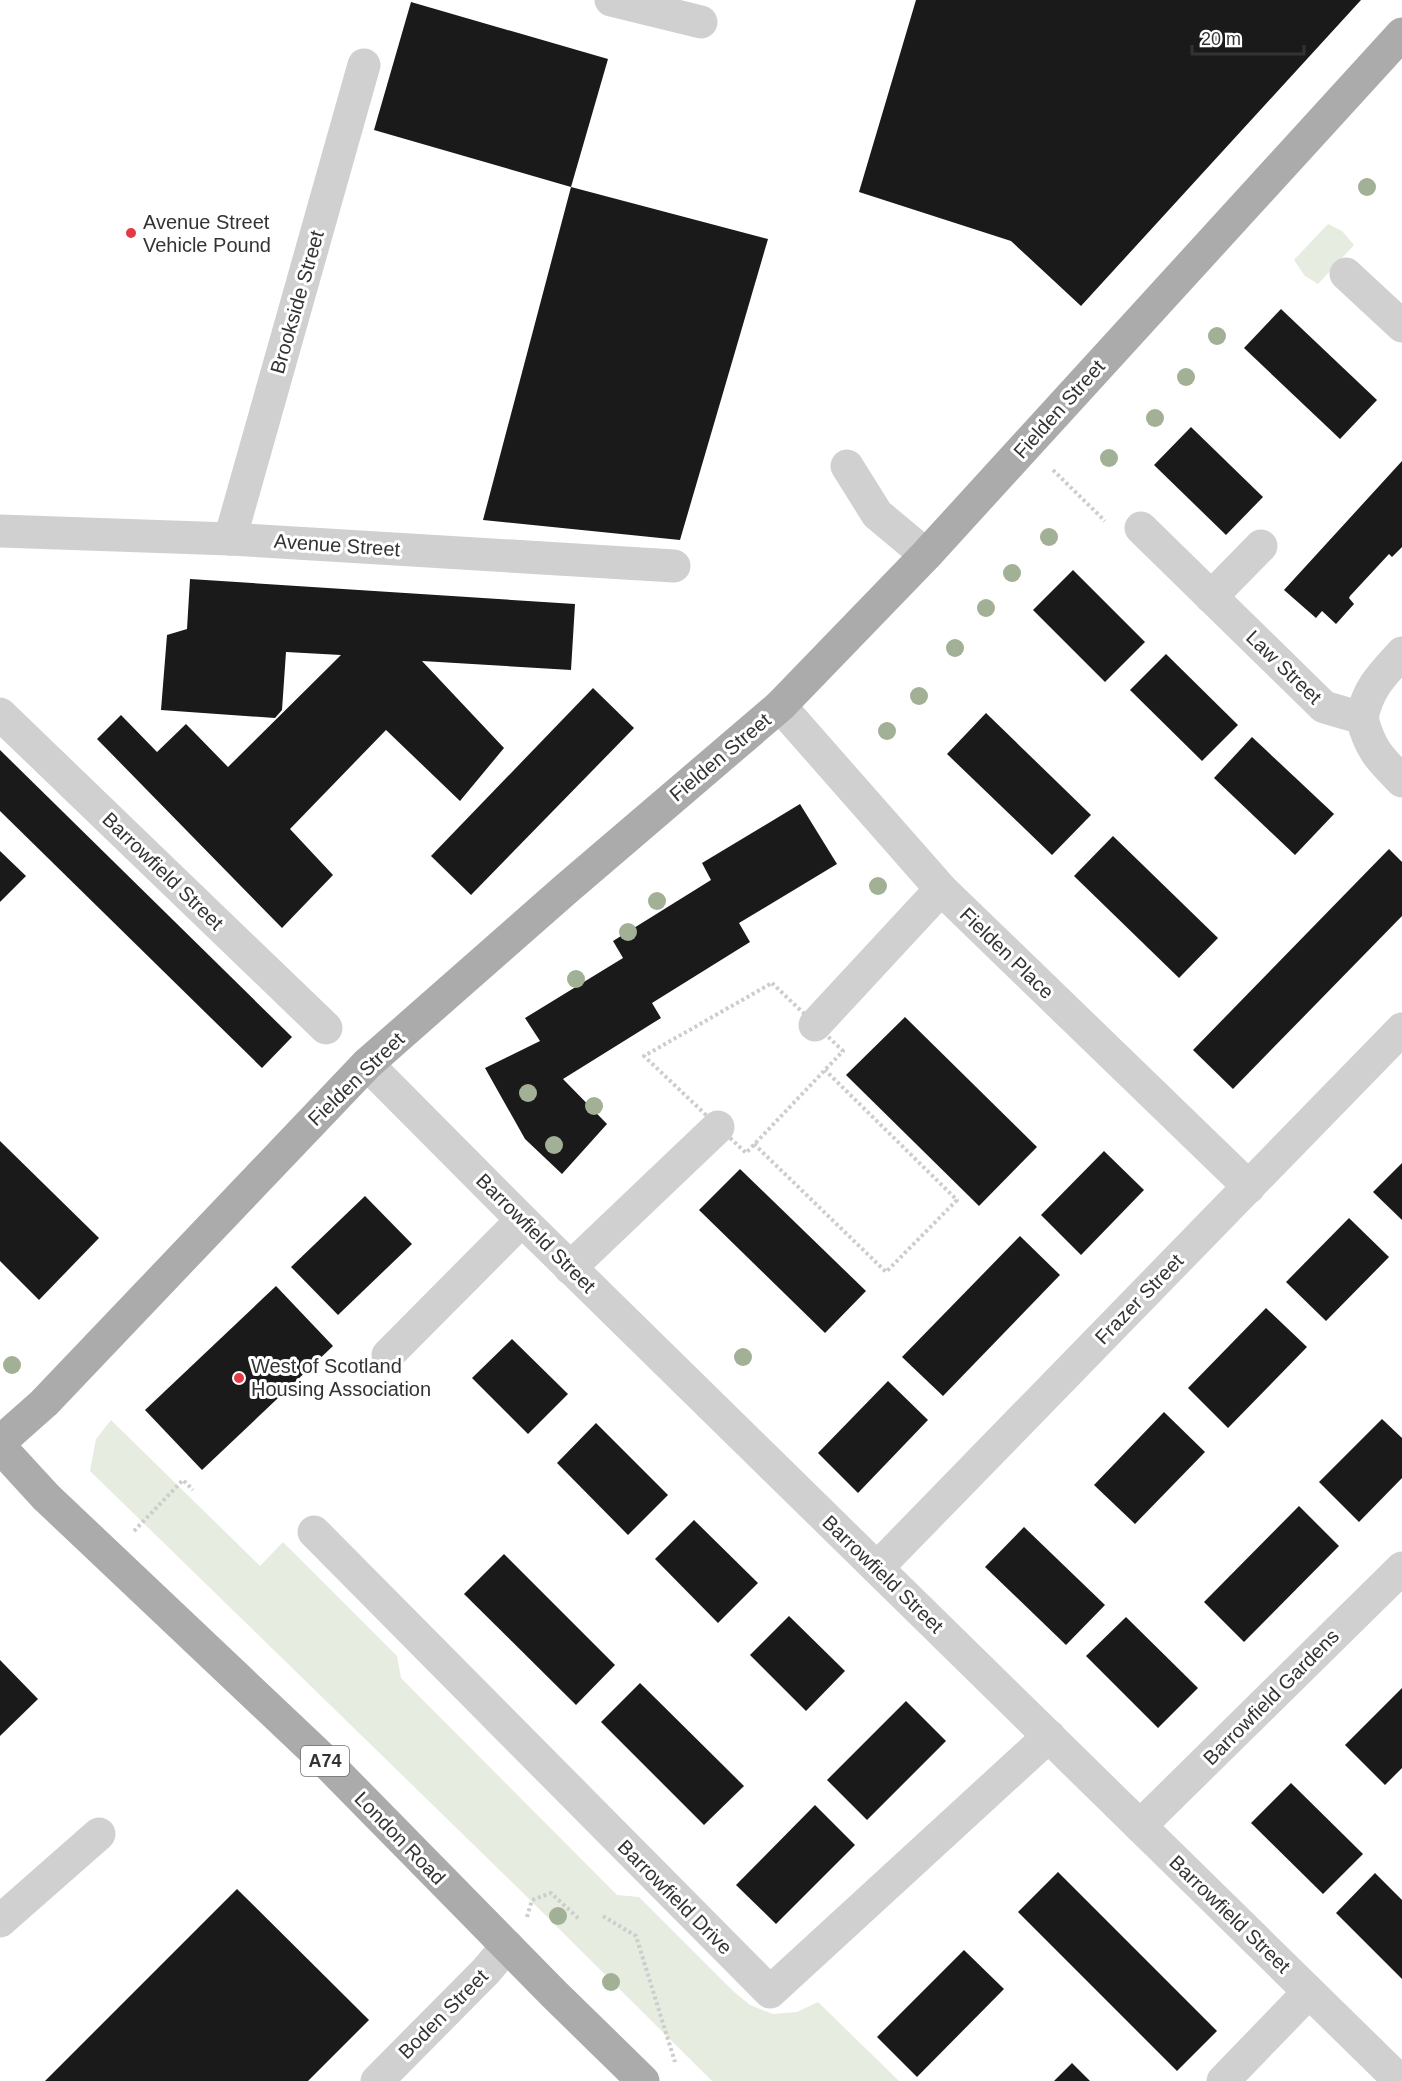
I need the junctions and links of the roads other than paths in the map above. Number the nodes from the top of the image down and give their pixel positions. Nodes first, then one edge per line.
1 (611, 0) edge
2 (701, 22) dead end
3 (1402, 33) edge
4 (364, 64) dead end
5 (1346, 274) dead end
6 (1402, 326) edge
7 (848, 466) dead end
8 (1141, 528) road end
9 (0, 531) edge
10 (230, 539) junction
11 (1261, 546) dead end
12 (926, 555) junction
13 (674, 566) dead end
14 (1211, 597) junction
15 (1402, 653) edge
16 (780, 706) junction
17 (0, 714) edge
18 (1362, 718) junction
19 (1402, 781) edge
20 (941, 890) junction
21 (815, 1025) road end
22 (326, 1028) dead end
23 (1402, 1029) edge
24 (367, 1065) junction
25 (718, 1127) road end
26 (1249, 1186) junction
27 (522, 1220) junction
28 (570, 1268) junction
29 (388, 1355) dead end
30 (0, 1442) edge
31 (0, 1447) edge
32 (314, 1532) dead end
33 (877, 1568) junction
34 (1402, 1568) edge
35 (1049, 1736) junction
36 (1140, 1826) junction
37 (99, 1834) dead end
38 (0, 1921) edge
39 (517, 1934) junction
40 (1310, 1992) junction
41 (377, 2081) edge
42 (644, 2081) edge
43 (1223, 2081) edge
44 (1400, 2081) edge

1 - 2 street
3 - 12 main road, Fielden Street
4 - 10 street, Brookside Street
5 - 6 street
7 - 12 street
8 - 14 street, Law Street
9 - 10 street, Avenue Street
10 - 13 street, Avenue Street
11 - 14 street
12 - 16 main road, Fielden Street
14 - 18 street, Law Street
15 - 18 street
16 - 20 street, Fielden Place
16 - 24 main road, Fielden Street
17 - 22 street, Barrowfield Street
18 - 19 street
20 - 21 street
20 - 26 street, Fielden Place
23 - 26 street, Frazer Street
24 - 27 street, Barrowfield Street
24 - 30 main road, Fielden Street
25 - 28 street
26 - 33 street, Frazer Street
27 - 28 street, Barrowfield Street
27 - 29 street
28 - 33 street, Barrowfield Street
31 - 39 main road, London Road / A74
32 - 35 street, Barrowfield Drive
33 - 35 street, Barrowfield Street
34 - 36 street, Barrowfield Gardens
35 - 36 street, Barrowfield Street
36 - 40 street, Barrowfield Street
37 - 38 street
39 - 41 street, Boden Street
39 - 42 main road, London Road / A74
40 - 43 street
40 - 44 street, Barrowfield Street

